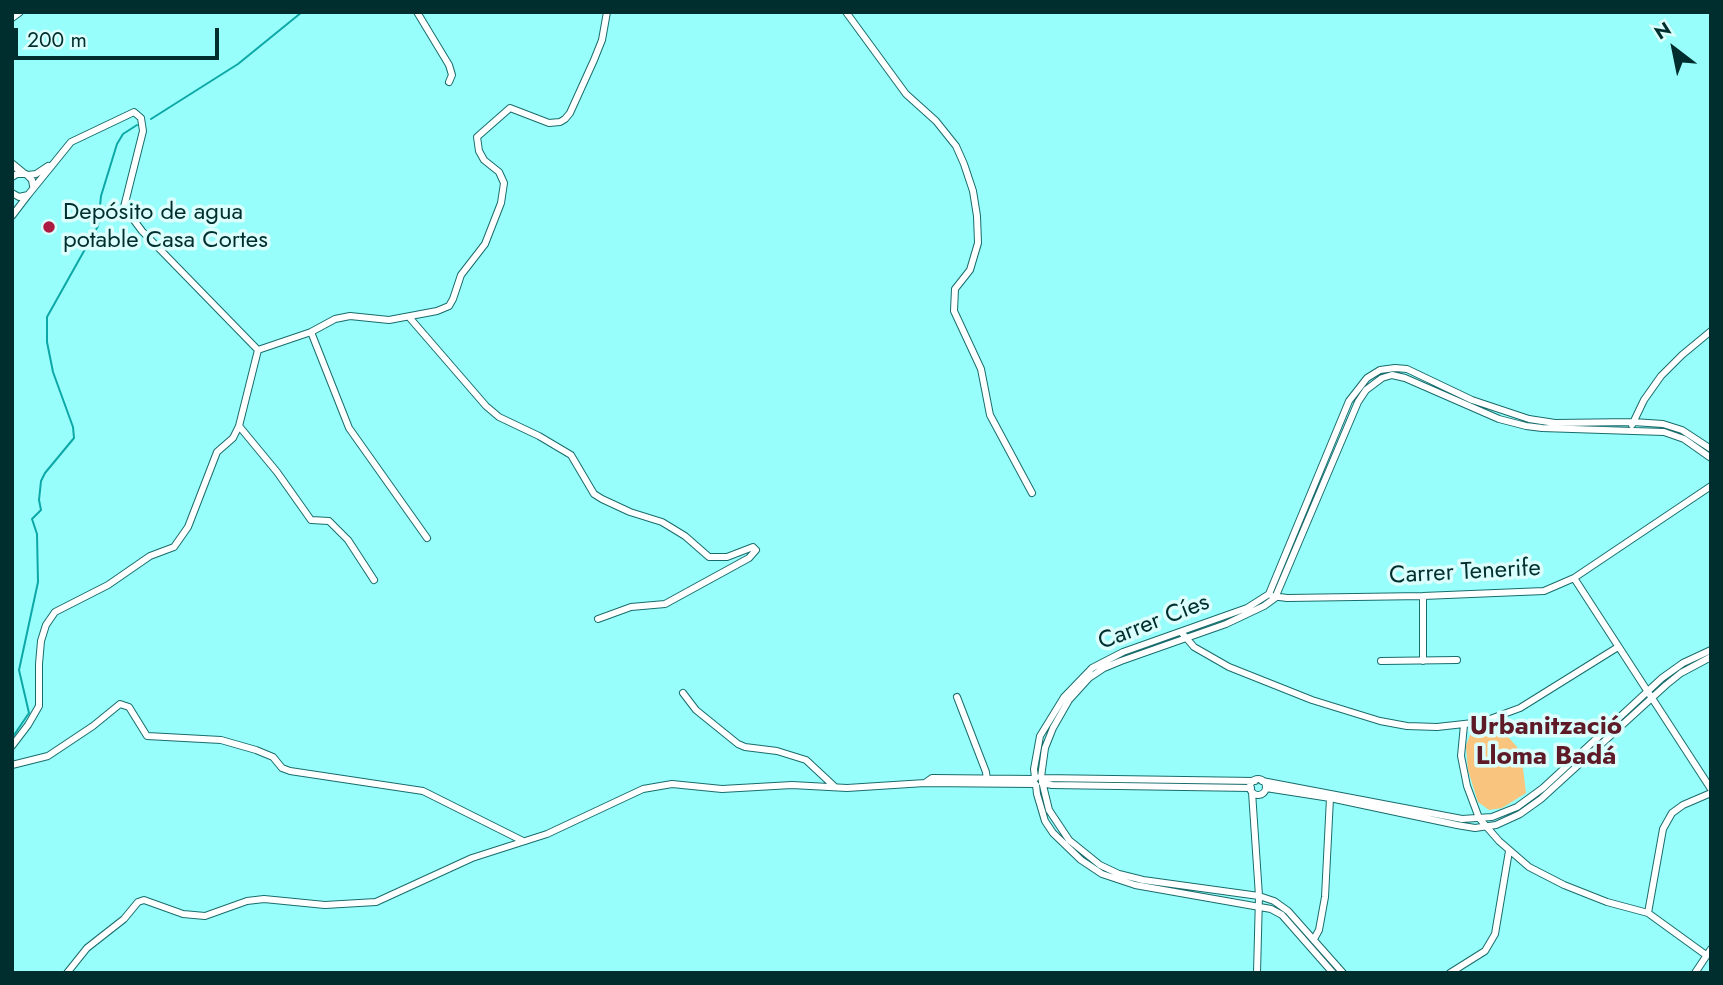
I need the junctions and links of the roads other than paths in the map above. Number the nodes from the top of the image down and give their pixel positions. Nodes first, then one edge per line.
1 (20, 12) edge
2 (417, 12) edge
3 (607, 12) edge
4 (846, 12) edge
5 (12, 18) edge
6 (449, 82) dead end
7 (60, 155) junction
8 (12, 164) edge
9 (26, 174) junction
10 (12, 177) edge
11 (33, 186) junction
12 (12, 193) edge
13 (28, 195) junction
14 (12, 216) edge
15 (409, 317) junction
16 (1711, 331) edge
17 (311, 332) junction
18 (258, 350) junction
19 (1633, 422) junction
20 (239, 426) junction
21 (1631, 430) junction
22 (1710, 454) edge
23 (1711, 486) edge
24 (1032, 493) dead end
25 (428, 538) dead end
26 (1574, 578) junction
27 (373, 580) dead end
28 (1272, 596) junction
29 (1423, 596) junction
30 (598, 619) dead end
31 (1184, 636) junction
32 (1618, 647) junction
33 (1711, 650) edge
34 (1711, 657) edge
35 (1457, 660) dead end
36 (1381, 661) dead end
37 (1423, 661) junction
38 (1648, 691) junction
39 (683, 693) dead end
40 (957, 697) dead end
41 (1653, 698) junction
42 (1464, 725) junction
43 (12, 746) edge
44 (12, 765) edge
45 (987, 781) junction
46 (1038, 781) junction
47 (1258, 781) junction
48 (835, 787) junction
49 (1252, 790) junction
50 (1264, 791) junction
51 (1711, 791) edge
52 (1330, 799) junction
53 (1254, 815) junction
54 (1479, 818) junction
55 (1487, 827) junction
56 (523, 841) junction
57 (1510, 851) junction
58 (1259, 896) junction
59 (1259, 907) junction
60 (1647, 914) junction
61 (1314, 939) junction
62 (1709, 952) edge
63 (67, 973) edge
64 (1257, 973) edge
65 (1333, 973) edge
66 (1343, 973) edge
67 (1450, 973) edge
68 (1695, 973) edge

1 - 5 street
2 - 6 street
3 - 15 street
4 - 24 street
7 - 9 street
7 - 11 street
7 - 18 street
8 - 9 street
9 - 10 street
9 - 11 street
11 - 13 street
12 - 13 street
13 - 14 street
15 - 17 street
15 - 30 street
16 - 19 street
17 - 18 street
17 - 25 street
18 - 20 street
19 - 21 street
19 - 22 street
19 - 28 street
20 - 27 street
20 - 43 street
21 - 22 street
21 - 28 street
23 - 26 street, Carrer Tenerife
26 - 29 street, Carrer Tenerife
26 - 32 street
28 - 29 street, Carrer Tenerife
28 - 31 street, Carrer Cíes
29 - 37 street
31 - 42 street
31 - 46 street, Carrer Cíes
32 - 38 street
32 - 42 street
33 - 38 street
34 - 41 street
35 - 37 street
36 - 37 street
38 - 41 street
38 - 54 street
39 - 48 street
40 - 45 street
41 - 51 street
41 - 55 street
42 - 54 street
44 - 56 street
45 - 46 street
45 - 48 street
46 - 47 street
46 - 49 street
46 - 58 street, Carrer Cíes
46 - 59 street, Carrer Cíes
47 - 49 street
47 - 50 street
47 - 54 street
48 - 56 street
49 - 50 street
49 - 53 street
50 - 52 street
50 - 53 street
51 - 60 street
52 - 55 street
52 - 61 street
53 - 58 street
54 - 55 street
55 - 57 street
56 - 63 street
57 - 60 street
57 - 67 street
58 - 59 street
58 - 61 street
59 - 64 street
59 - 65 street, Carrer Cíes
60 - 62 street
61 - 66 street
62 - 68 street

